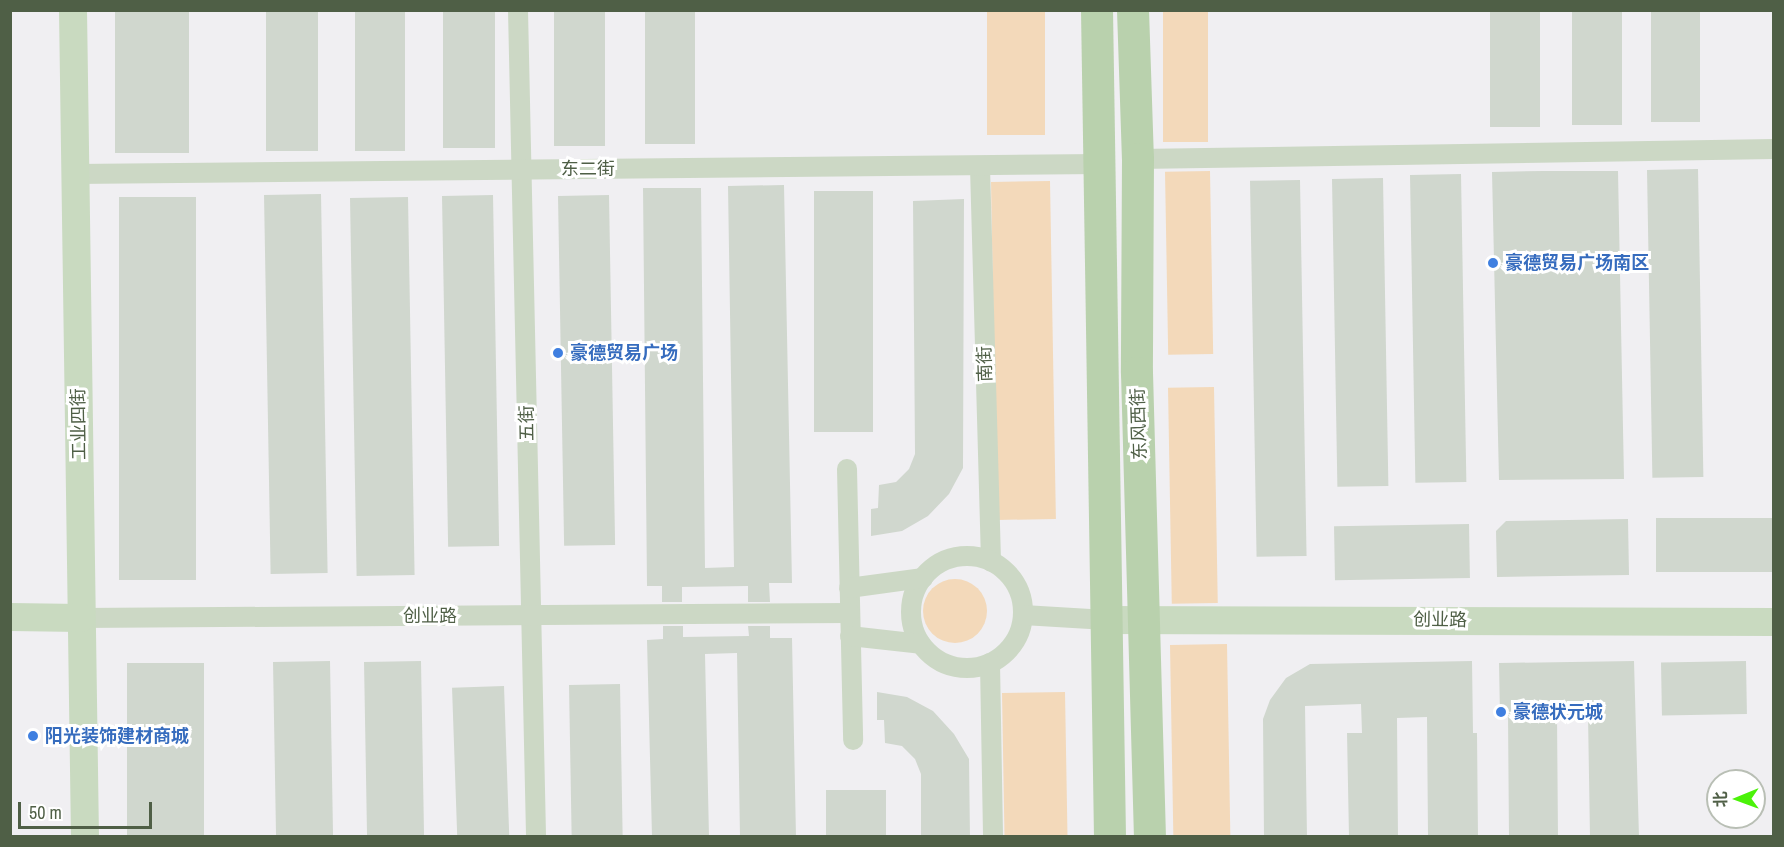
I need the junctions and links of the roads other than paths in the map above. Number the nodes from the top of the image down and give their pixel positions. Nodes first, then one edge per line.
1 (73, 10) edge
2 (518, 10) edge
3 (1097, 10) edge
4 (1133, 10) edge
5 (1773, 149) edge
6 (1138, 159) junction
7 (1100, 164) junction
8 (980, 167) junction
9 (521, 170) junction
10 (75, 174) junction
11 (847, 468) dead end
12 (991, 561) junction
13 (923, 578) junction
14 (849, 588) junction
15 (850, 613) junction
16 (531, 615) junction
17 (1023, 615) junction
18 (10, 617) edge
19 (81, 618) junction
20 (1107, 620) junction
21 (1146, 620) junction
22 (1773, 622) edge
23 (850, 636) junction
24 (921, 644) junction
25 (990, 663) junction
26 (852, 740) dead end
27 (85, 837) edge
28 (536, 837) edge
29 (993, 837) edge
30 (1110, 837) edge
31 (1150, 837) edge

1 - 10 street, 工业四街
2 - 9 street, 五街
3 - 7 main road, 东风西街
4 - 6 main road, 东风西街
5 - 6 street
6 - 21 main road, 东风西街
7 - 8 street, 东二街
7 - 20 main road, 东风西街
8 - 9 street, 东二街
8 - 12 street, 南街
9 - 10 street, 东二街
9 - 16 street, 五街
10 - 19 street, 工业四街
11 - 14 street
12 - 13 street
12 - 17 street
13 - 14 street
13 - 24 street
14 - 15 street
15 - 16 street, 创业路
15 - 23 street
16 - 19 street, 创业路
16 - 28 street, 五街
17 - 20 street
17 - 25 street
18 - 19 street, 创业路
19 - 27 street, 工业四街
20 - 21 street, 创业路
20 - 30 main road, 东风西街
21 - 22 street, 创业路
21 - 31 main road, 东风西街
23 - 24 street
23 - 26 street
24 - 25 street
25 - 29 street

